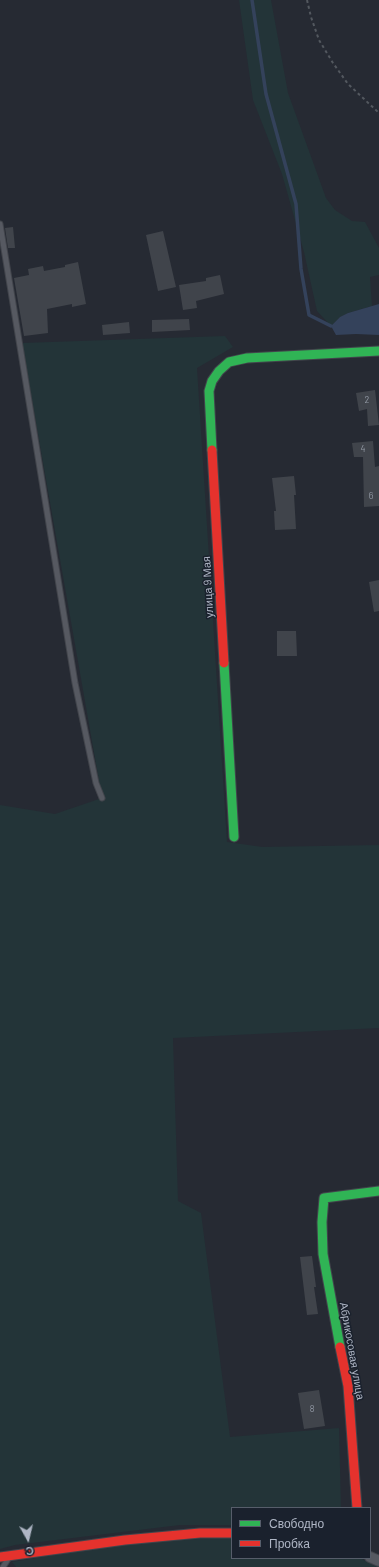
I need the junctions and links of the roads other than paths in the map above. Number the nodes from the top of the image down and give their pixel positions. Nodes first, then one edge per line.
1 (0, 224) edge
2 (379, 351) edge
3 (102, 798) dead end
4 (234, 836) dead end
5 (379, 1191) edge
6 (357, 1507) edge
7 (231, 1533) edge
8 (5, 1557) edge
9 (3, 1567) edge

1 - 3 lane
2 - 4 street, улица 9 Мая
5 - 6 street, Абрикосовая улица
7 - 8 street
8 - 9 lane

